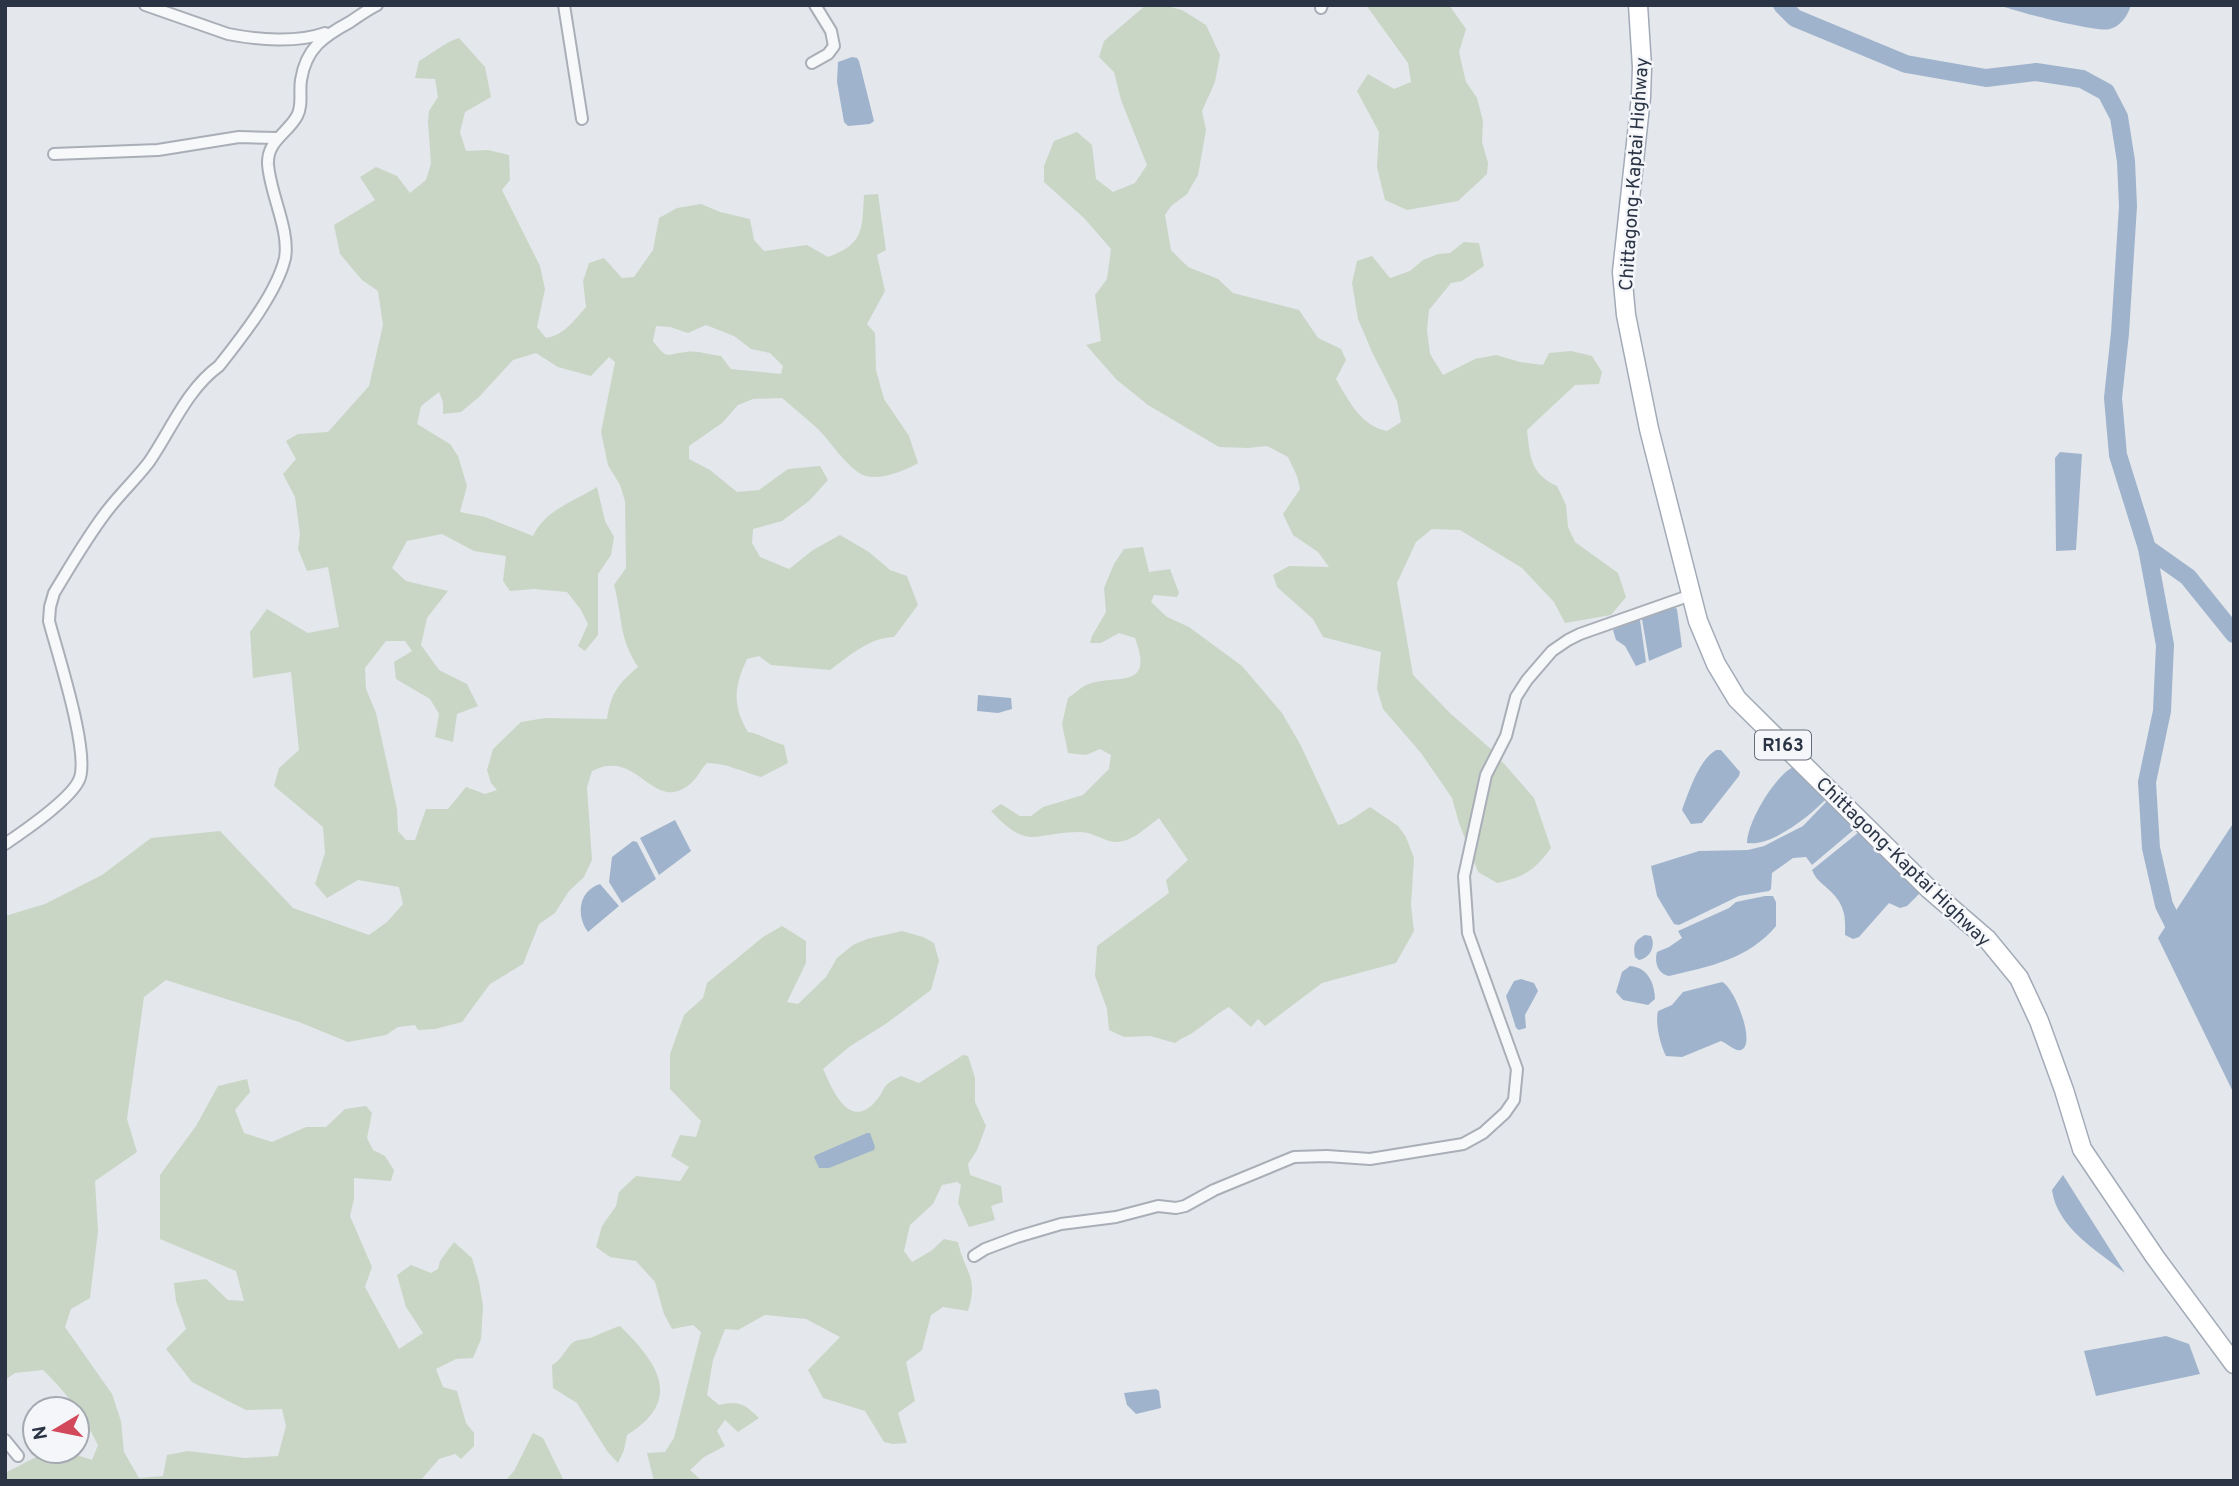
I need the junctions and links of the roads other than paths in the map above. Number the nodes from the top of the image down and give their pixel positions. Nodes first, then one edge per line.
1 (145, 5) edge
2 (377, 5) edge
3 (564, 5) edge
4 (815, 5) edge
5 (1638, 5) edge
6 (331, 31) junction
7 (812, 63) dead end
8 (582, 119) dead end
9 (277, 138) junction
10 (54, 154) dead end
11 (1691, 595) junction
12 (5, 845) edge
13 (975, 1256) dead end
14 (2234, 1364) edge
15 (5, 1440) edge
16 (18, 1456) dead end

1 - 6 street
2 - 6 street
3 - 8 street
4 - 7 street
5 - 11 main road, Chittagong-Kaptai Highway / R163
6 - 9 street
9 - 10 street
9 - 12 street
11 - 13 street
11 - 14 main road, Chittagong-Kaptai Highway / R163
15 - 16 street

